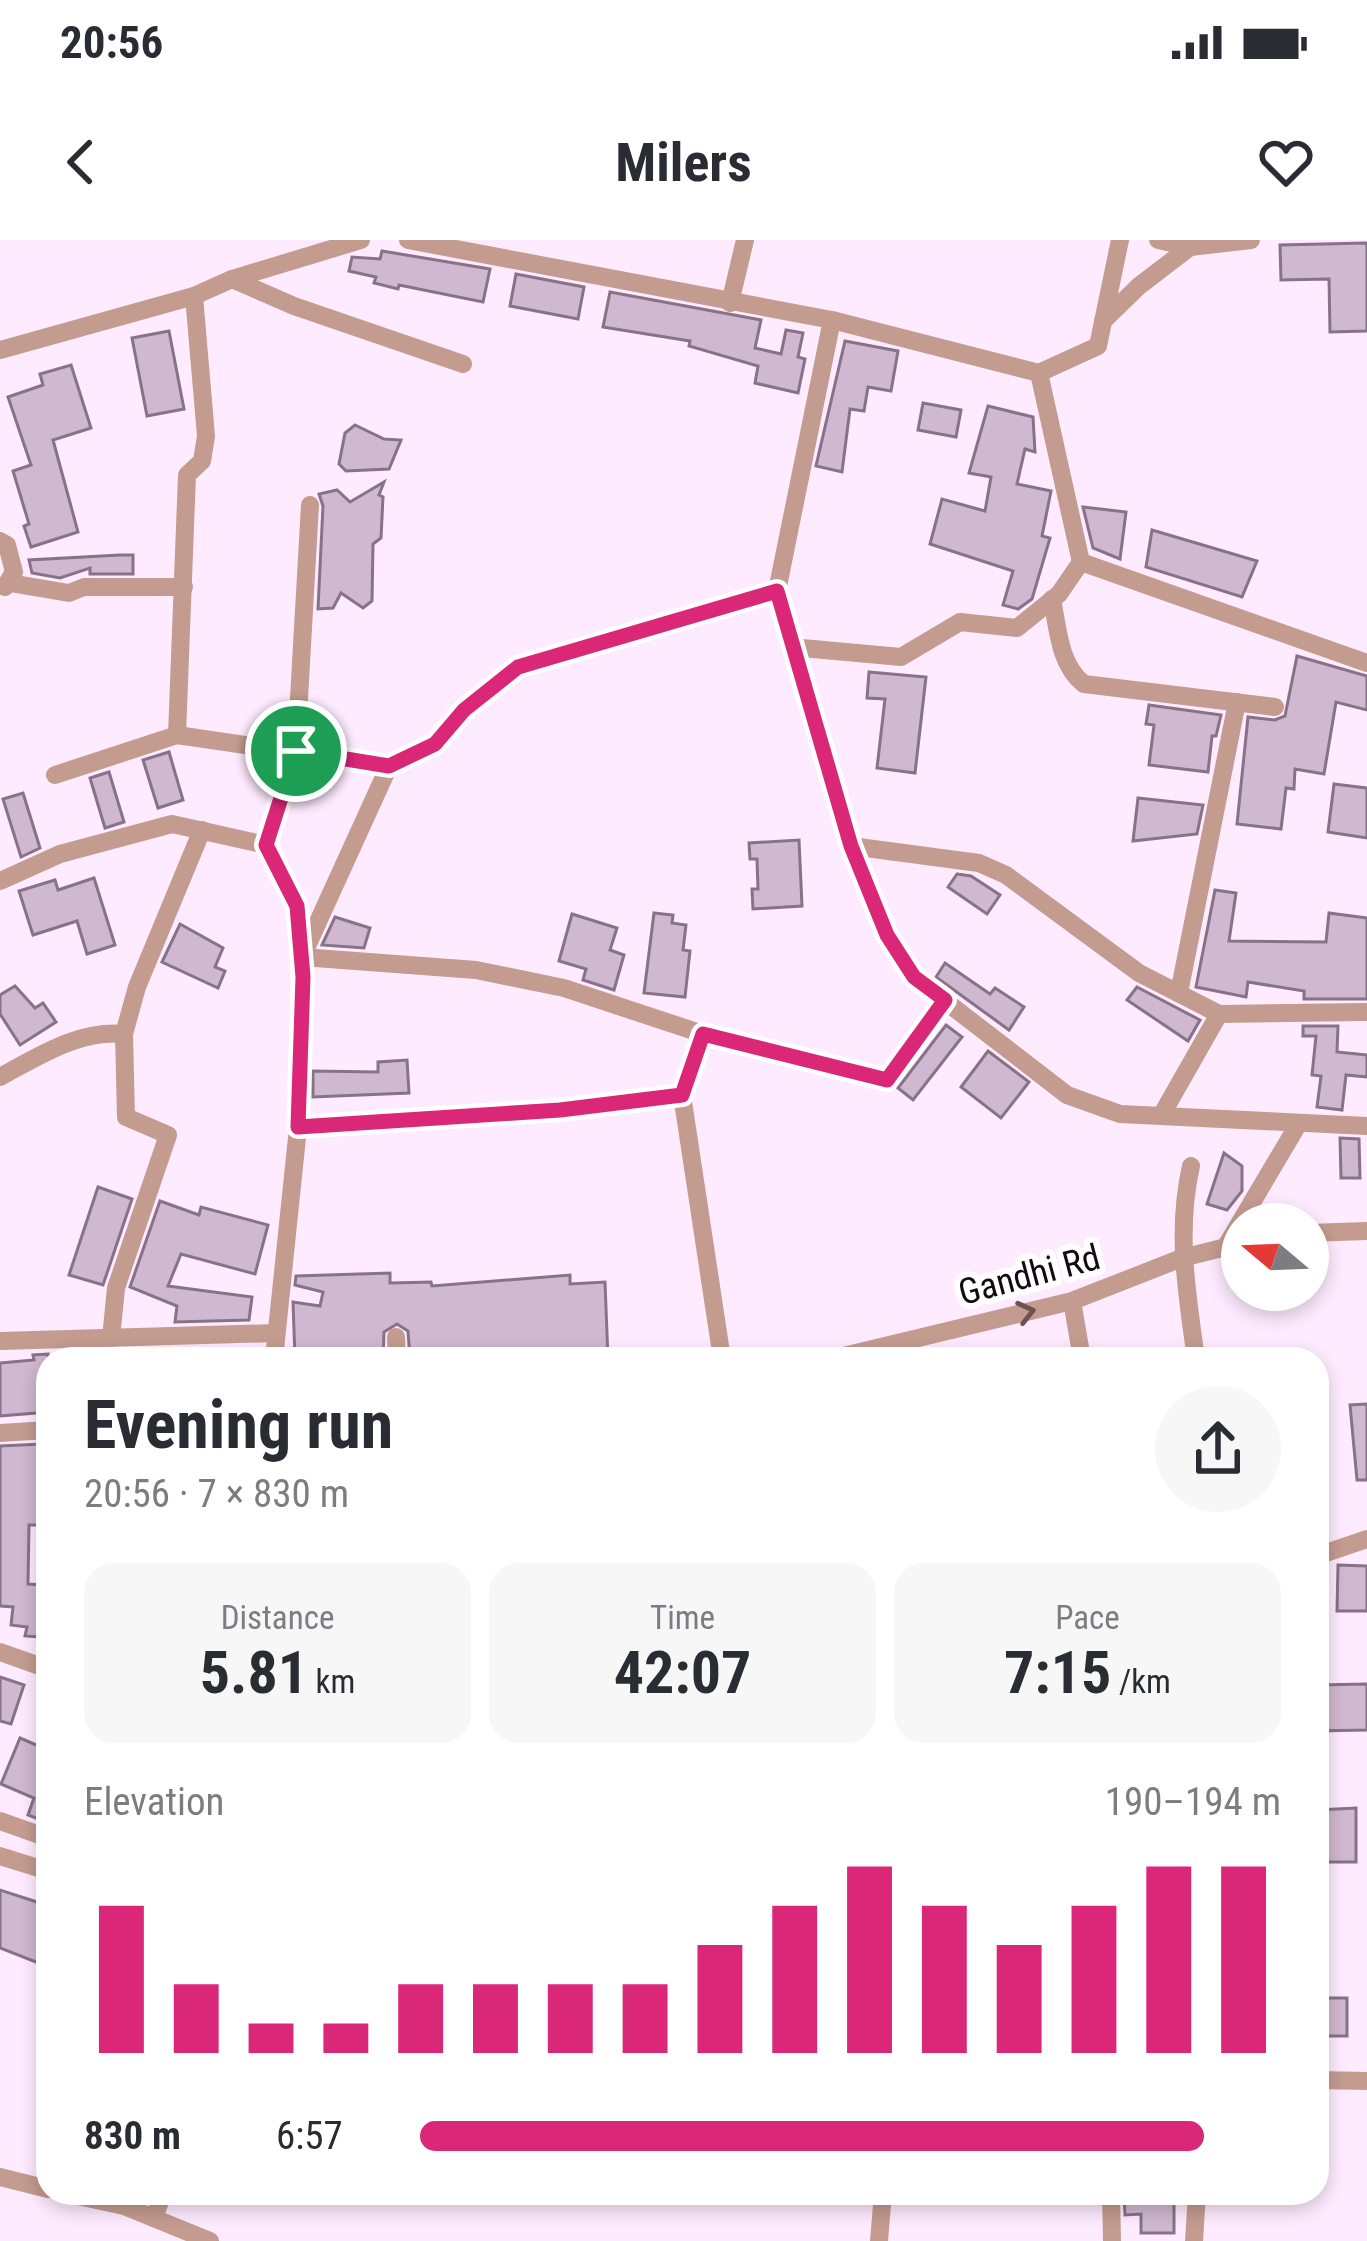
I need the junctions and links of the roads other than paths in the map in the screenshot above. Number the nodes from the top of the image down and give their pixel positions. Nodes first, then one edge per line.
1 (361, 240) edge
2 (408, 240) edge
3 (745, 240) edge
4 (1120, 240) edge
5 (1158, 240) edge
6 (1251, 240) edge
7 (1190, 247) junction
8 (291, 250) edge
9 (232, 279) junction
10 (194, 296) junction
11 (730, 303) junction
12 (832, 320) junction
13 (1103, 322) junction
14 (0, 350) edge
15 (464, 364) dead end
16 (1039, 373) junction
17 (310, 505) dead end
18 (0, 541) edge
19 (1081, 562) junction
20 (5, 586) edge
21 (184, 587) junction
22 (777, 591) junction
23 (1052, 599) junction
24 (791, 646) junction
25 (1367, 663) edge
26 (1237, 702) junction
27 (1275, 706) dead end
28 (177, 735) junction
29 (296, 751) junction
30 (389, 766) junction
31 (55, 775) dead end
32 (202, 830) junction
33 (266, 845) junction
34 (851, 846) junction
35 (0, 880) edge
36 (302, 957) junction
37 (1179, 993) junction
38 (945, 1000) junction
39 (1365, 1012) edge
40 (1219, 1014) junction
41 (124, 1034) junction
42 (703, 1034) junction
43 (0, 1078) edge
44 (682, 1095) junction
45 (1161, 1116) junction
46 (1299, 1123) junction
47 (1367, 1126) edge
48 (298, 1127) junction
49 (1191, 1166) dead end
50 (1256, 1203) edge
51 (1367, 1231) edge
52 (1329, 1232) edge
53 (1221, 1248) edge
54 (1182, 1258) junction
55 (1072, 1301) junction
56 (276, 1333) junction
57 (396, 1337) dead end
58 (111, 1338) junction
59 (0, 1341) edge
60 (275, 1347) edge
61 (396, 1347) edge
62 (720, 1347) edge
63 (881, 1347) edge
64 (1080, 1347) edge
65 (1194, 1347) edge
66 (36, 1431) edge
67 (0, 1433) edge
68 (1367, 1539) edge
69 (1329, 1552) edge
70 (0, 1652) edge
71 (36, 1666) edge
72 (0, 1821) edge
73 (36, 1834) edge
74 (0, 1856) edge
75 (36, 1867) edge
76 (1329, 2080) edge
77 (1367, 2081) edge
78 (0, 2177) edge
79 (36, 2185) edge
80 (107, 2205) edge
81 (159, 2205) edge
82 (882, 2205) edge
83 (1111, 2205) edge
84 (1196, 2205) edge
85 (154, 2218) junction
86 (210, 2241) edge
87 (879, 2241) edge
88 (1112, 2241) edge
89 (1194, 2241) edge

1 - 8 street
2 - 11 street
3 - 11 street
4 - 13 street
5 - 7 street
6 - 7 street
7 - 13 street
8 - 9 street
9 - 10 street
9 - 15 street
10 - 14 street
10 - 21 street
11 - 12 street
12 - 16 street
12 - 22 street
13 - 16 street
16 - 19 street
17 - 29 street
18 - 20 street
19 - 23 street
19 - 25 street
20 - 21 street
21 - 28 street
22 - 24 street
22 - 30 street
23 - 24 street
23 - 26 street
24 - 34 street
26 - 27 street
26 - 37 street
28 - 29 street
28 - 31 street
29 - 30 street
29 - 33 street
30 - 36 street
32 - 33 street
32 - 35 street
32 - 41 street
33 - 36 street
34 - 37 street
34 - 38 street
36 - 42 street
36 - 48 street
37 - 40 street
38 - 42 street
38 - 45 street
39 - 40 street
40 - 45 street
41 - 43 street
41 - 58 street
42 - 44 street
44 - 48 street
44 - 62 street
45 - 46 street
46 - 47 street
46 - 50 street
48 - 56 street
49 - 54 street
51 - 52 street
53 - 54 street, Gandhi Rd
54 - 55 street, Gandhi Rd
54 - 65 street
63 -> 55 street, Gandhi Rd
55 - 64 street
56 - 58 street
56 - 60 street
57 - 61 street
58 - 59 street
66 - 67 street
68 - 69 street
70 - 71 street
72 - 73 street
74 - 75 street
76 - 77 street
78 - 79 street
80 - 85 street
81 - 85 street
82 - 87 street
83 - 88 street
84 - 89 street
85 - 86 street

